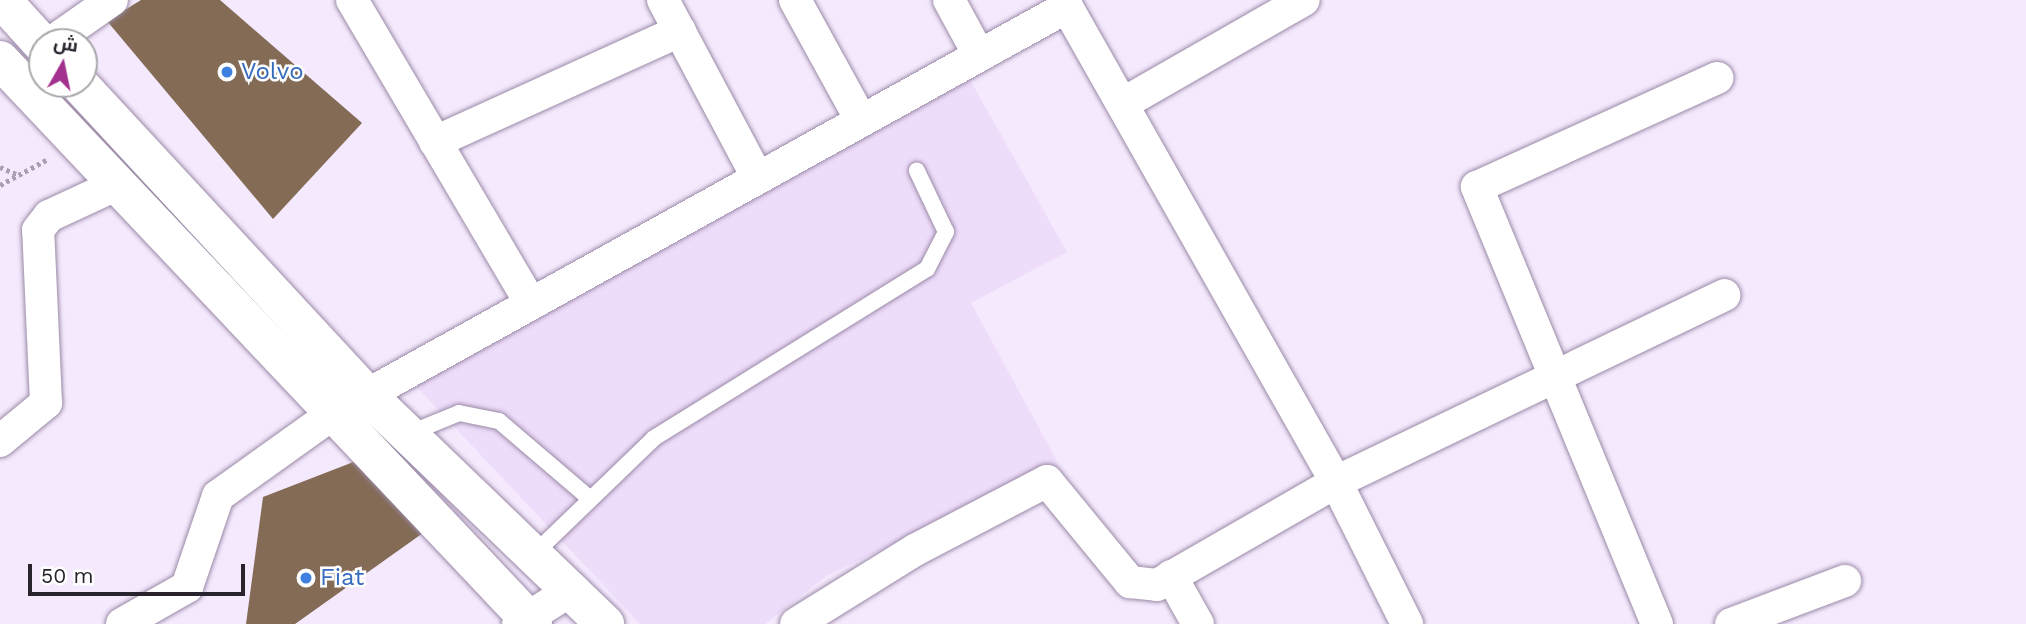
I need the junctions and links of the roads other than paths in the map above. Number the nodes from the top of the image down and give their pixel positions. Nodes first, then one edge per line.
1 (2, 0) edge
2 (112, 0) edge
3 (352, 0) edge
4 (663, 0) edge
5 (795, 0) edge
6 (949, 0) edge
7 (1304, 0) edge
8 (1065, 3) edge
9 (72, 28) edge
10 (28, 29) edge
11 (680, 31) junction
12 (979, 55) junction
13 (0, 60) edge
14 (1717, 78) dead end
15 (91, 98) edge
16 (1124, 103) junction
17 (861, 120) junction
18 (435, 142) junction
19 (917, 171) dead end
20 (757, 177) junction
21 (118, 184) junction
22 (1724, 295) dead end
23 (529, 301) junction
24 (1552, 375) junction
25 (350, 403) junction
26 (408, 434) junction
27 (0, 441) edge
28 (1336, 482) junction
29 (589, 498) junction
30 (535, 553) junction
31 (1171, 576) junction
32 (1845, 581) dead end
33 (573, 589) junction
34 (816, 618) edge
35 (526, 622) edge
36 (122, 624) edge
37 (605, 624) edge
38 (1198, 624) edge
39 (1407, 624) edge
40 (1657, 624) edge
41 (1731, 624) edge

1 - 10 main road
2 - 9 street
3 - 18 street
4 - 11 street
5 - 17 street
6 - 12 street
7 - 16 street
8 - 12 street
8 - 16 street
11 - 18 street
11 - 20 street
12 - 17 street
13 - 21 main road
14 - 24 street
15 - 25 main road
16 - 28 street
17 - 20 street
18 - 23 street
19 - 29 lane
20 - 23 street
21 - 25 main road
21 - 27 street
22 - 24 street
23 - 25 street
24 - 28 street
24 - 40 street
25 - 26 main road
25 - 35 main road
25 - 36 street
26 - 29 lane
26 - 30 main road
28 - 31 street
28 - 39 street
29 - 30 lane
30 - 33 main road
31 - 34 street
31 - 38 street
32 - 41 street
33 - 35 street
33 - 37 main road

